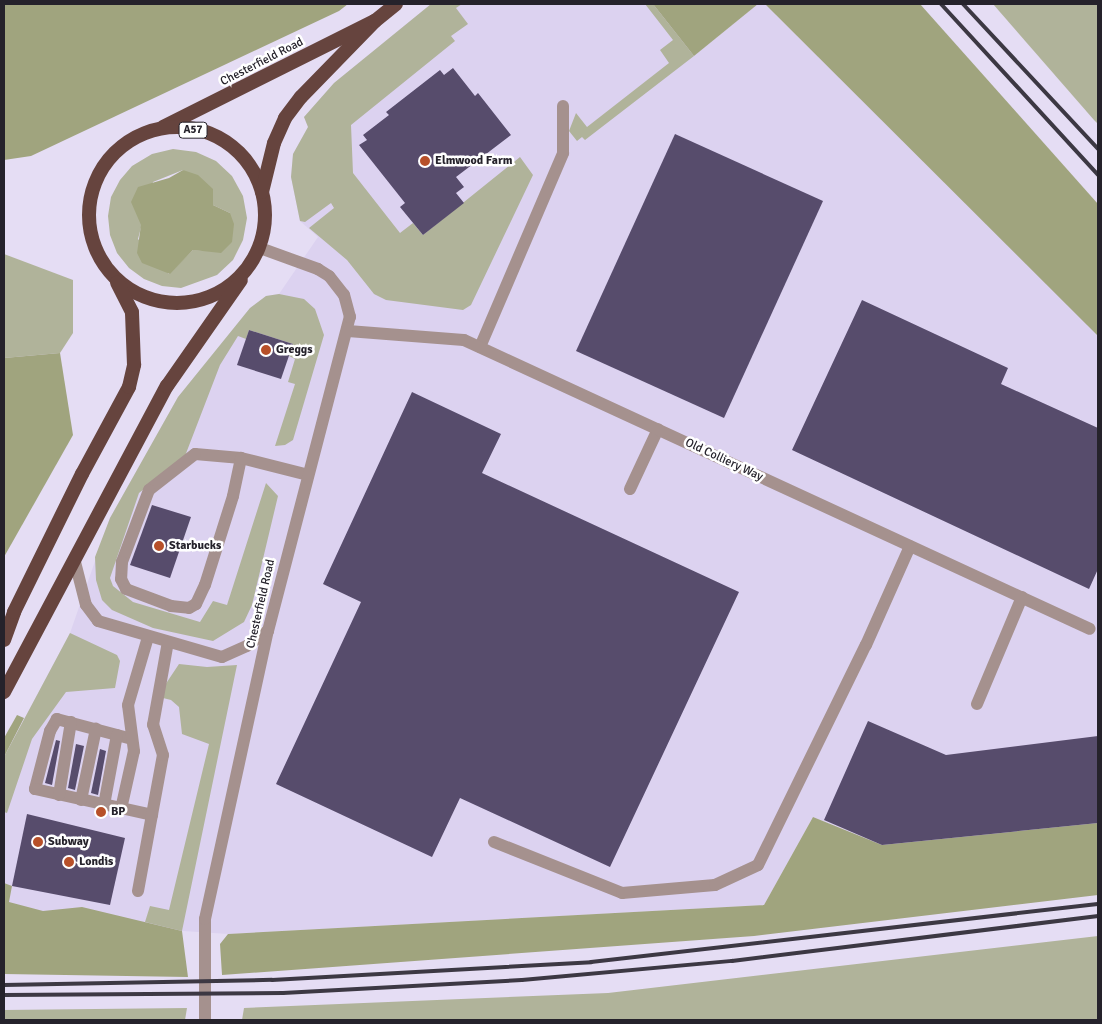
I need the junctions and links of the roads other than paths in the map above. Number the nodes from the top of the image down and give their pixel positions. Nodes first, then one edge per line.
1 (396, 4) edge
2 (375, 21) junction
3 (563, 106) dead end
4 (161, 128) junction
5 (262, 192) junction
6 (260, 248) junction
7 (250, 267) junction
8 (115, 279) junction
9 (348, 331) junction
10 (480, 347) junction
11 (658, 429) junction
12 (241, 458) junction
13 (308, 475) junction
14 (630, 489) dead end
15 (910, 546) junction
16 (75, 562) junction
17 (1022, 597) junction
18 (1094, 630) edge
19 (268, 631) junction
20 (148, 637) junction
21 (4, 640) edge
22 (168, 642) junction
23 (4, 692) edge
24 (978, 704) dead end
25 (72, 722) junction
26 (96, 729) junction
27 (117, 735) junction
28 (132, 739) junction
29 (58, 795) junction
30 (81, 800) junction
31 (104, 805) junction
32 (121, 809) junction
33 (152, 815) junction
34 (494, 842) dead end
35 (138, 891) dead end
36 (205, 1020) edge

1 - 2 highway, Chesterfield Road / A57
2 - 4 highway, Chesterfield Road / A57
2 - 5 highway, Chesterfield Road / A57
3 - 10 street
4 - 5 highway, A57
4 - 8 highway, A57
5 - 6 highway, A57
6 - 7 highway, A57
6 - 9 street, Chesterfield Road
7 - 8 highway, A57
7 - 16 highway, A57
8 - 21 highway, A57
9 - 10 street, Old Colliery Way
9 - 13 street, Chesterfield Road
10 - 11 street, Old Colliery Way
11 - 14 street
11 - 15 street, Old Colliery Way
12 - 12 street
12 - 13 street
13 - 19 street, Chesterfield Road
15 - 17 street, Old Colliery Way
15 - 34 street
16 - 20 street
16 - 23 highway, A57
17 - 18 street, Old Colliery Way
17 - 24 street
19 - 22 street
19 - 36 street, Chesterfield Road
20 - 22 street
20 - 28 street
22 - 33 street
25 - 26 street
25 - 29 street
25 - 29 street
26 - 27 street
26 - 30 street
27 - 28 street
27 - 31 street
28 - 32 street
29 - 30 street
30 - 31 street
31 - 32 street
32 - 33 street
33 - 35 street

